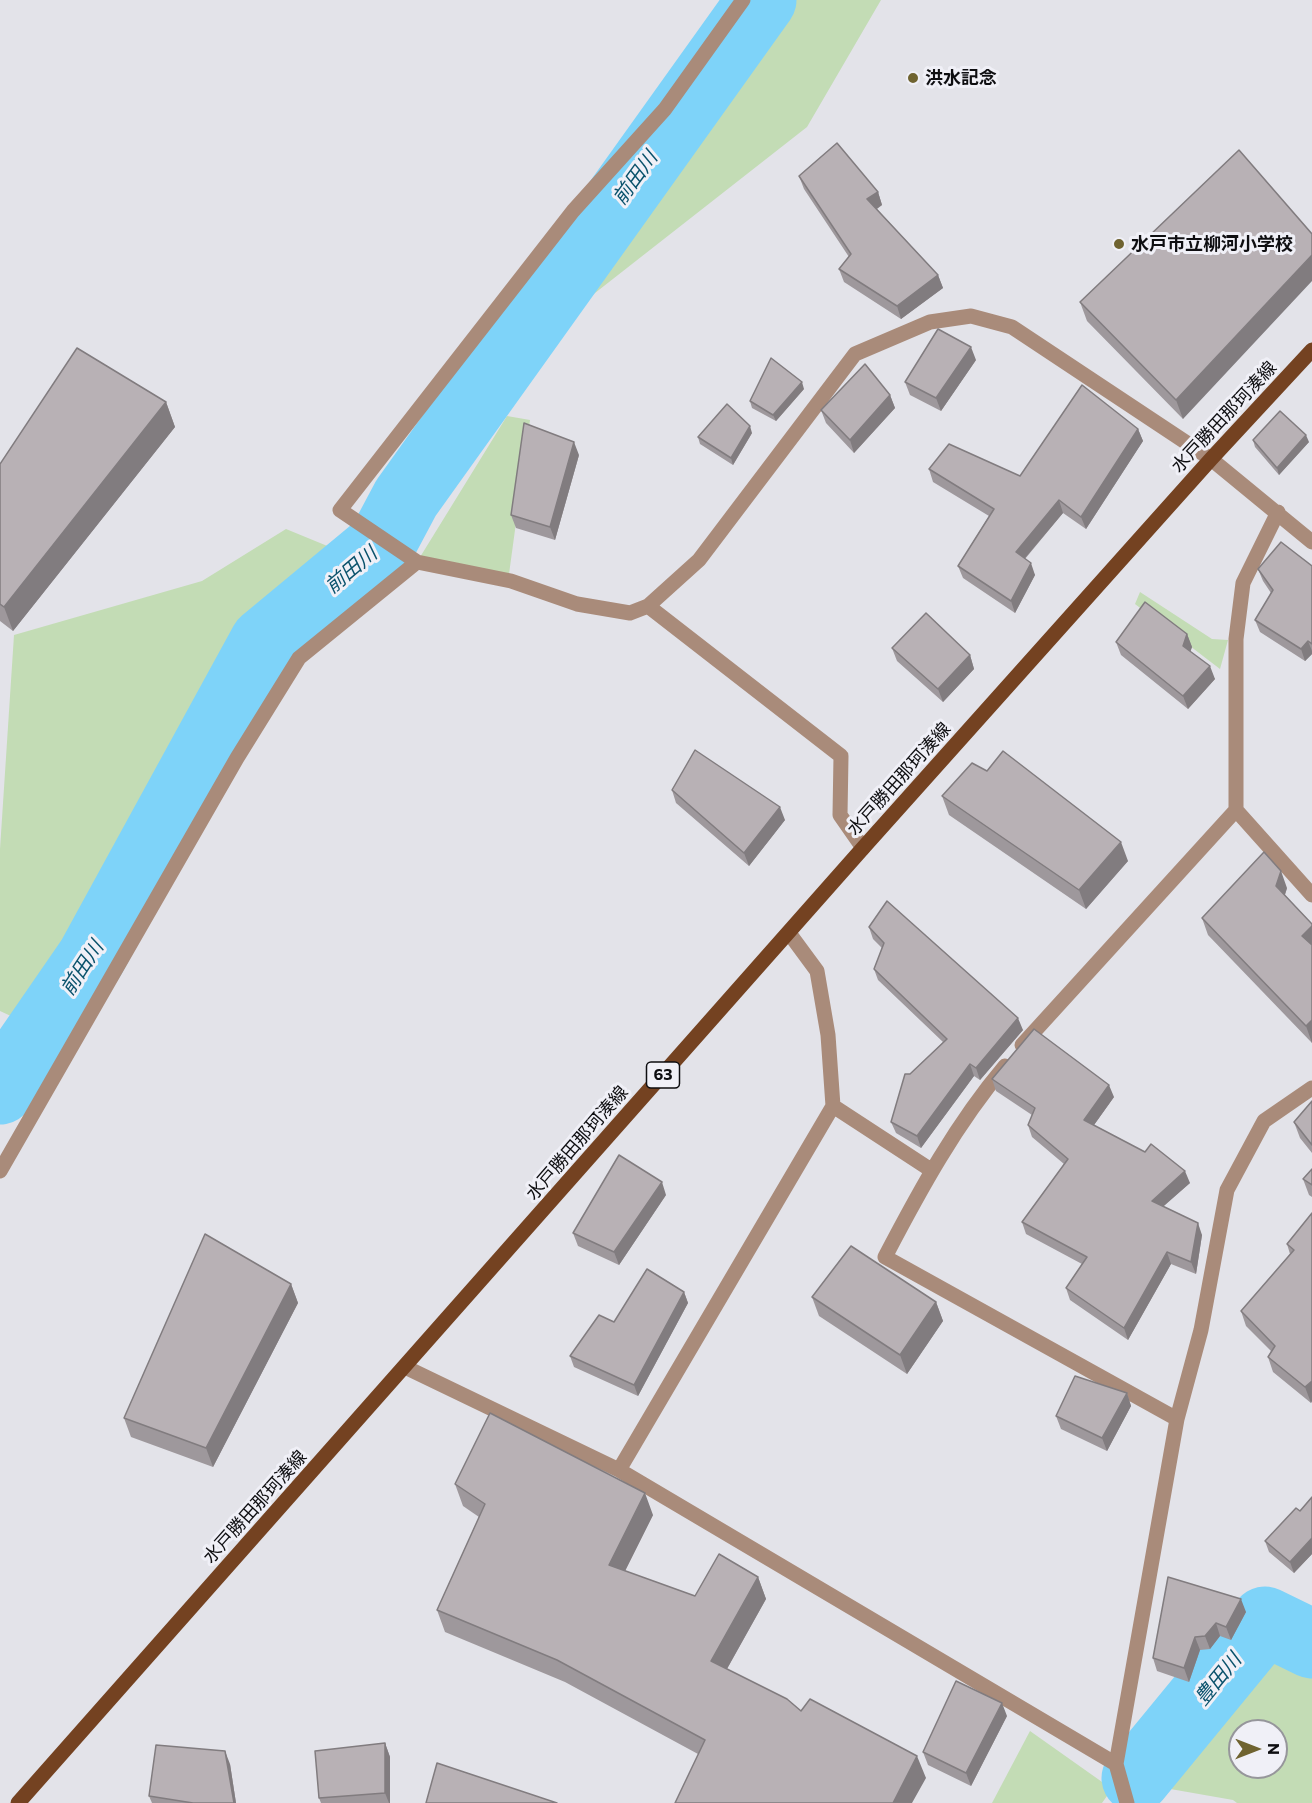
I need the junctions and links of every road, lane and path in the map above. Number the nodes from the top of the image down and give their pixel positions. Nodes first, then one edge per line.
1 (743, 0) edge
2 (1312, 350) edge
3 (1211, 459) junction
4 (1278, 512) junction
5 (1312, 542) edge
6 (417, 562) junction
7 (648, 606) junction
8 (1236, 810) junction
9 (863, 848) junction
10 (1312, 895) edge
11 (789, 933) junction
12 (1312, 1088) edge
13 (833, 1106) junction
14 (931, 1170) junction
15 (0, 1171) edge
16 (405, 1367) junction
17 (1176, 1419) junction
18 (619, 1470) junction
19 (1116, 1764) junction
20 (18, 1803) edge
21 (1127, 1803) edge

1 - 6 street
2 - 3 main road, 水戸勝田那珂湊線 / 63
3 - 4 street
3 - 7 street
3 - 9 main road, 水戸勝田那珂湊線 / 63
4 - 5 street
4 - 8 street
6 - 7 street
6 - 15 street
7 - 9 street
8 - 10 street
8 - 14 street
9 - 11 main road, 水戸勝田那珂湊線 / 63
11 - 13 street
11 - 16 main road, 水戸勝田那珂湊線 / 63
12 - 17 street
13 - 14 street
13 - 18 street
14 - 17 street
16 - 18 street
16 - 20 main road, 水戸勝田那珂湊線 / 63
17 - 19 street
18 - 19 street
19 - 21 street

